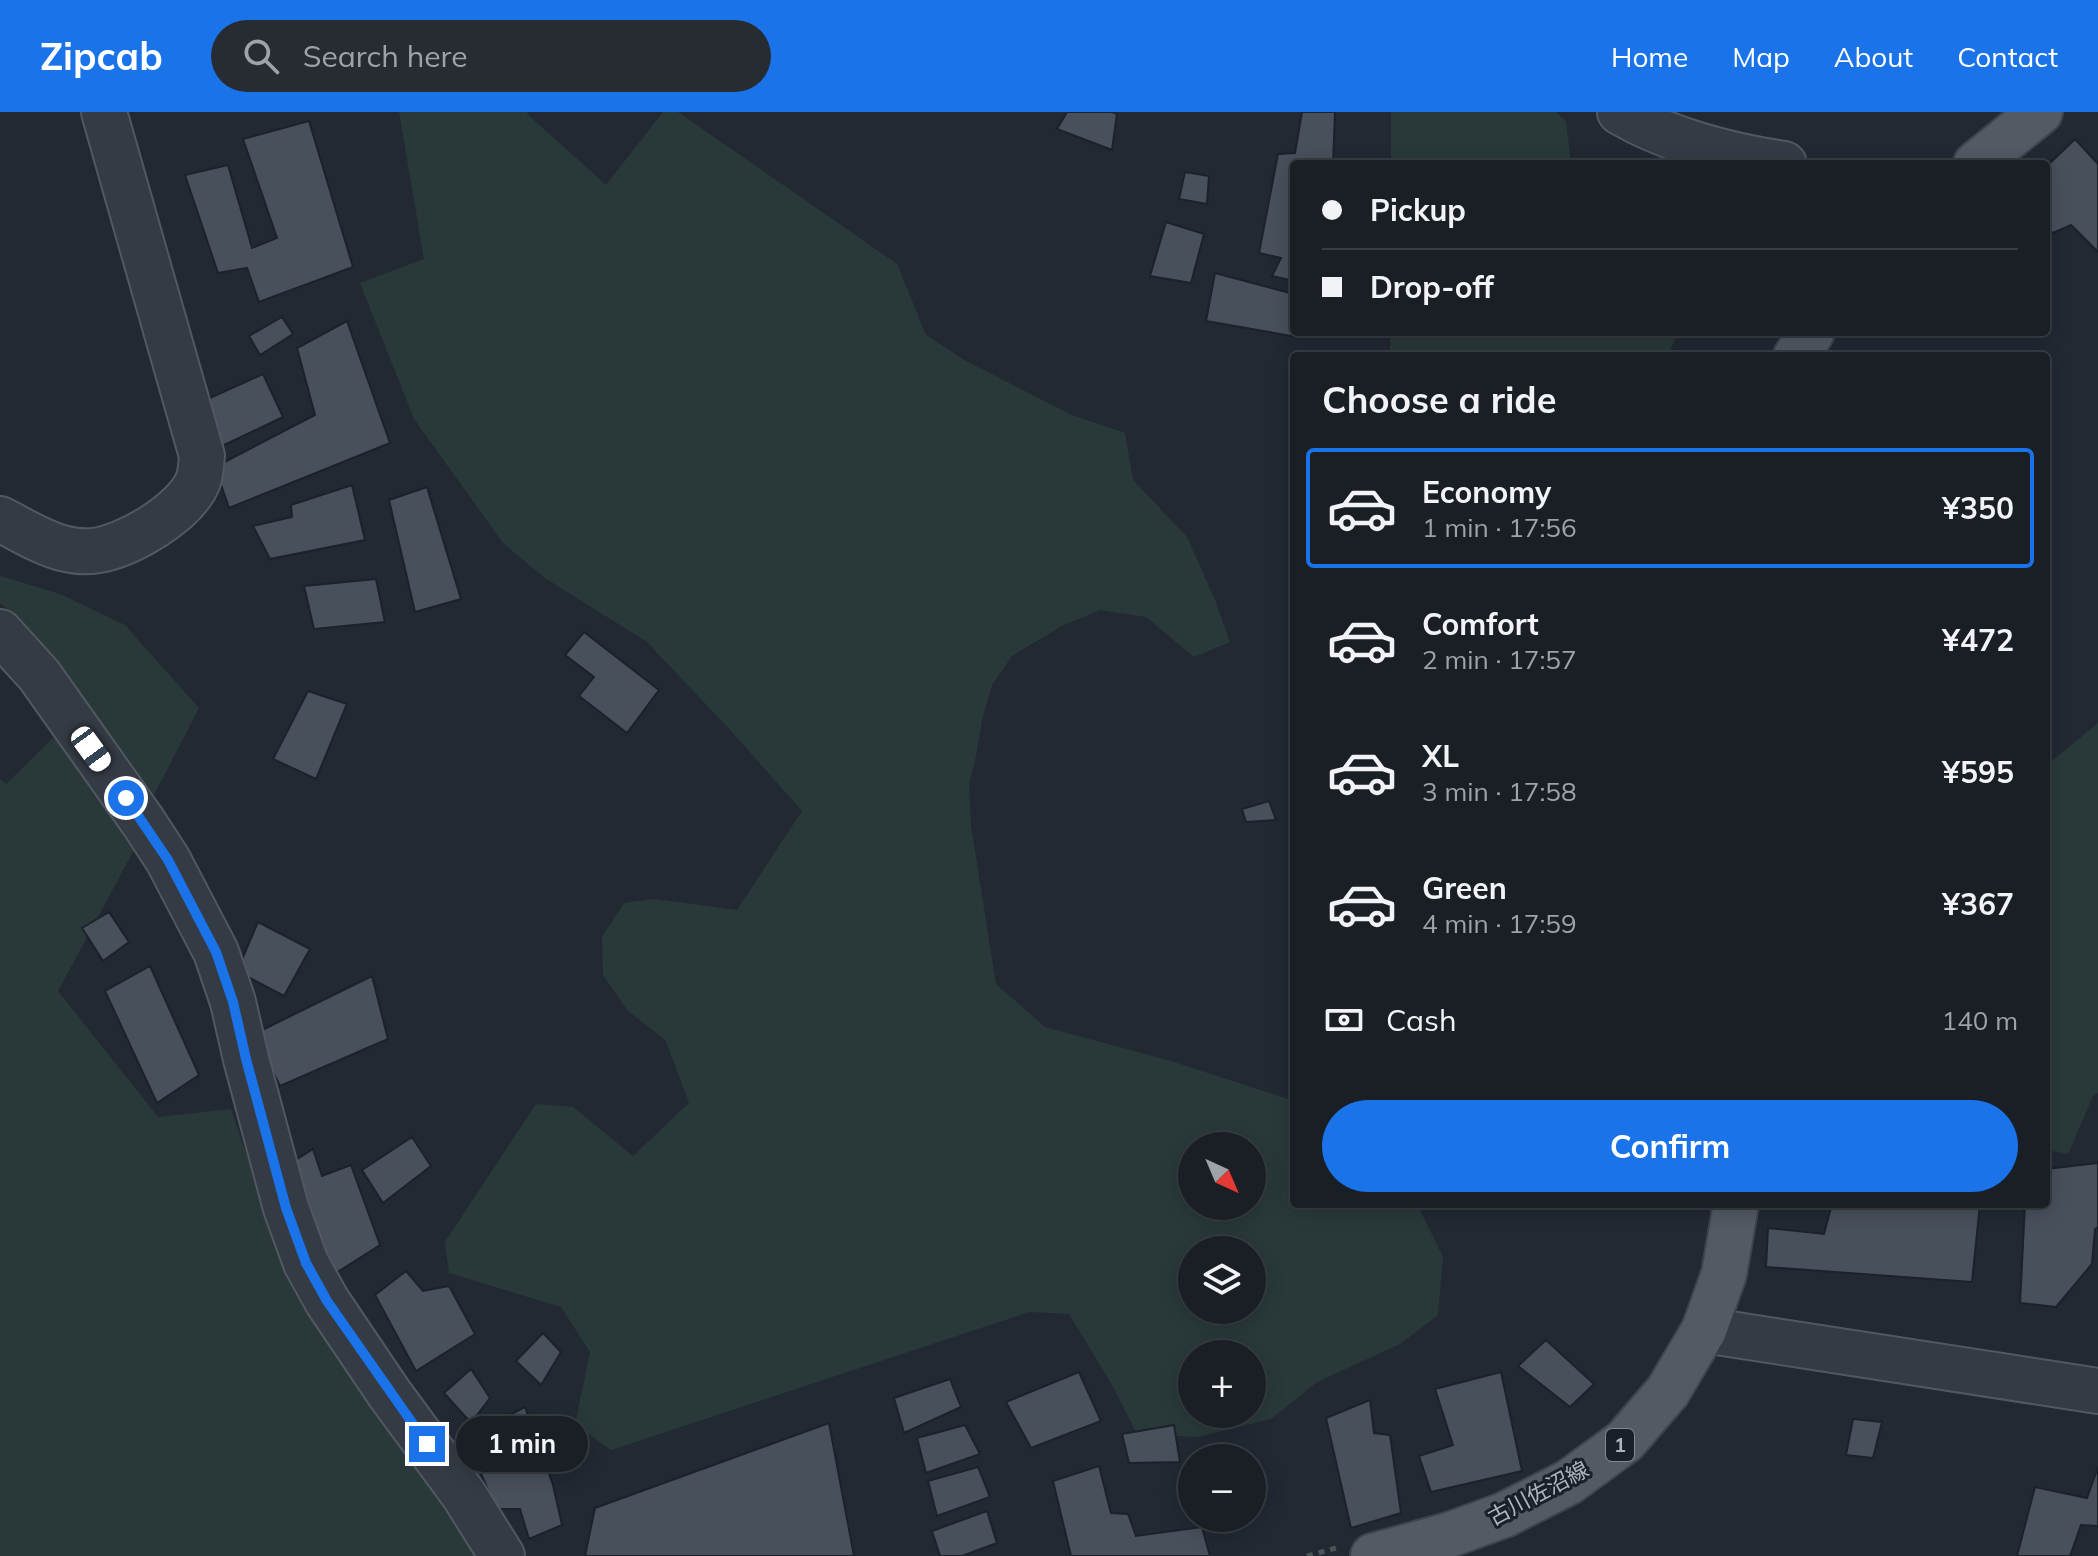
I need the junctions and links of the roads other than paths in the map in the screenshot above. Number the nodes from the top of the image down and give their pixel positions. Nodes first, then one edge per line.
1 (104, 112) edge
2 (1620, 112) edge
3 (2040, 112) edge
4 (1765, 160) edge
5 (1981, 160) edge
6 (0, 519) edge
7 (0, 632) edge
8 (1735, 1208) edge
9 (1704, 1330) junction
10 (2098, 1391) edge
11 (1452, 1545) edge
12 (502, 1556) edge
13 (1373, 1556) edge

1 - 6 street
2 - 4 street
3 - 5 main road
7 - 12 street
8 - 9 main road, 古川佐沼線 / 1
9 - 10 street
9 - 11 main road, 古川佐沼線 / 1
11 - 13 main road, 古川佐沼線 / 1

